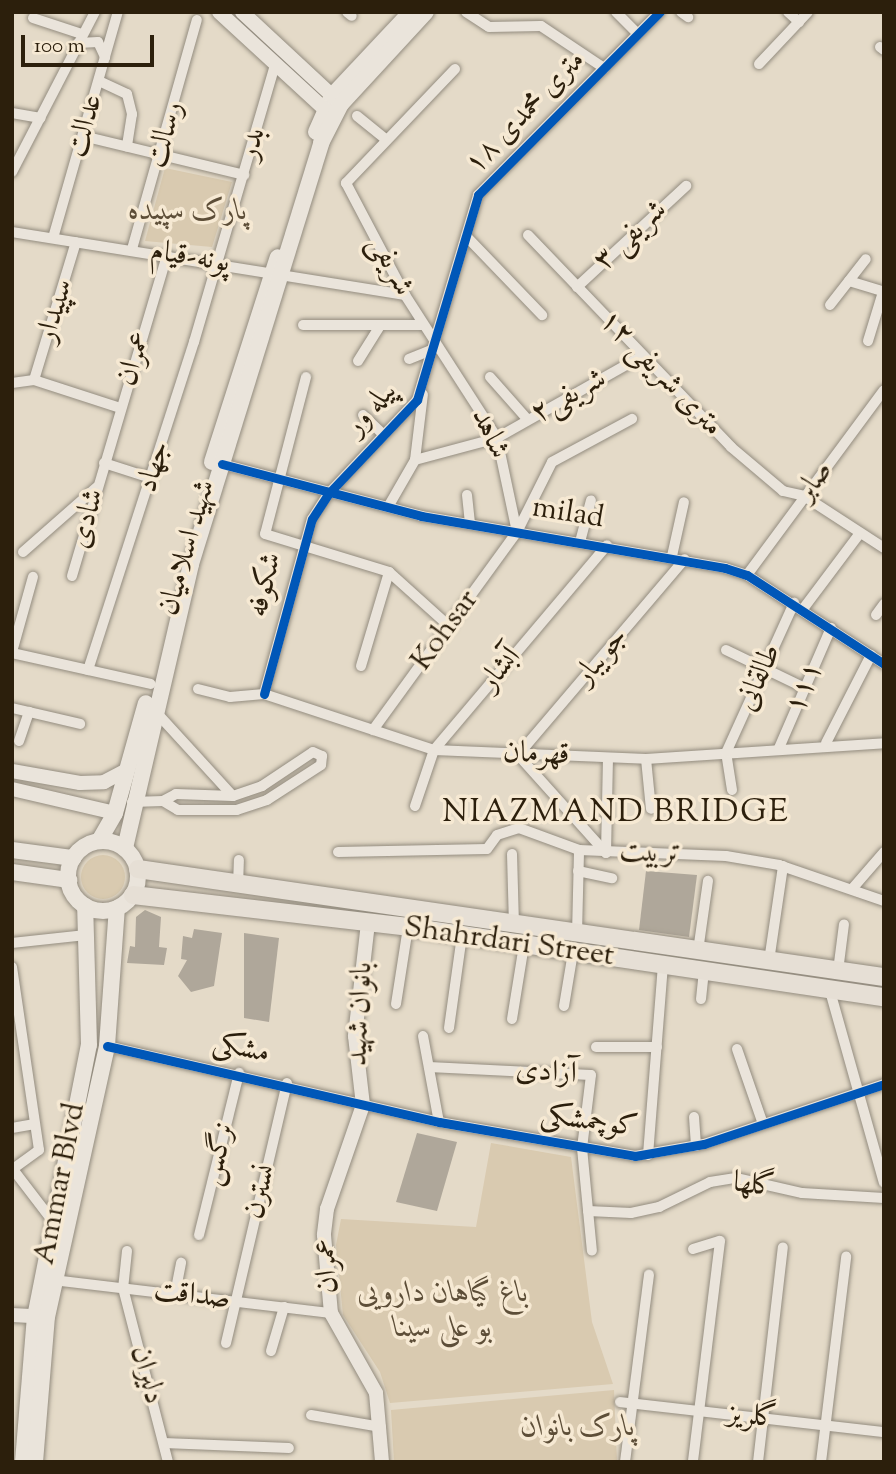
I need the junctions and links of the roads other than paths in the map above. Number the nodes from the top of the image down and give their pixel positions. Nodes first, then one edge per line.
1 (95, 12) edge
2 (118, 12) edge
3 (219, 12) edge
4 (242, 12) edge
5 (411, 12) edge
6 (426, 12) edge
7 (466, 12) edge
8 (616, 12) edge
9 (660, 12) edge
10 (788, 12) edge
11 (808, 12) edge
12 (33, 18) dead end
13 (197, 20) dead end
14 (799, 22) junction
15 (638, 34) junction
16 (80, 38) junction
17 (105, 57) junction
18 (759, 64) dead end
19 (275, 65) junction
20 (455, 68) dead end
21 (604, 68) junction
22 (99, 80) junction
23 (332, 106) junction
24 (12, 113) edge
25 (356, 116) dead end
26 (41, 118) junction
27 (83, 136) junction
28 (387, 140) junction
29 (127, 147) junction
30 (160, 156) junction
31 (12, 172) edge
32 (244, 175) junction
33 (686, 186) dead end
34 (12, 232) edge
35 (528, 235) dead end
36 (466, 236) junction
37 (53, 239) junction
38 (76, 242) junction
39 (132, 249) junction
40 (167, 255) junction
41 (866, 259) dead end
42 (218, 263) junction
43 (278, 273) junction
44 (849, 281) junction
45 (577, 287) junction
46 (884, 292) edge
47 (405, 295) junction
48 (830, 305) dead end
49 (542, 316) dead end
50 (303, 325) dead end
51 (423, 326) junction
52 (379, 327) junction
53 (868, 341) dead end
54 (436, 348) junction
55 (642, 356) junction
56 (409, 359) dead end
57 (358, 360) dead end
58 (306, 377) dead end
59 (490, 377) dead end
60 (34, 380) junction
61 (425, 380) junction
62 (12, 383) edge
63 (884, 390) edge
64 (120, 408) junction
65 (363, 415) dead end
66 (632, 419) dead end
67 (528, 420) junction
68 (384, 435) junction
69 (497, 438) junction
70 (415, 460) junction
71 (104, 463) junction
72 (222, 464) junction
73 (151, 478) junction
74 (276, 479) junction
75 (97, 486) junction
76 (329, 493) junction
77 (467, 495) dead end
78 (804, 496) junction
79 (591, 500) dead end
80 (684, 502) dead end
81 (388, 507) junction
82 (470, 524) junction
83 (517, 531) junction
84 (860, 533) junction
85 (580, 542) junction
86 (302, 545) junction
87 (607, 545) junction
88 (884, 548) edge
89 (23, 551) dead end
90 (671, 556) junction
91 (685, 559) junction
92 (388, 572) junction
93 (747, 575) junction
94 (72, 576) dead end
95 (33, 577) dead end
96 (884, 604) edge
97 (798, 606) junction
98 (876, 615) dead end
99 (450, 627) junction
100 (831, 628) junction
101 (726, 650) dead end
102 (12, 652) edge
103 (871, 655) junction
104 (884, 664) edge
105 (362, 666) dead end
106 (765, 667) junction
107 (88, 670) junction
108 (151, 684) junction
109 (805, 688) junction
110 (198, 689) dead end
111 (264, 694) junction
112 (12, 708) edge
113 (155, 711) junction
114 (29, 712) junction
115 (80, 724) dead end
116 (373, 730) junction
117 (19, 741) dead end
118 (826, 743) junction
119 (884, 743) edge
120 (779, 748) junction
121 (434, 750) junction
122 (726, 753) junction
123 (518, 755) junction
124 (608, 758) junction
125 (646, 759) junction
126 (128, 769) junction
127 (12, 771) edge
128 (80, 783) junction
129 (12, 789) edge
130 (732, 790) dead end
131 (233, 796) junction
132 (163, 801) junction
133 (77, 802) junction
134 (132, 802) junction
135 (415, 806) dead end
136 (651, 809) dead end
137 (115, 813) junction
138 (99, 841) junction
139 (125, 848) junction
140 (12, 850) edge
141 (579, 850) junction
142 (338, 852) dead end
143 (884, 852) edge
144 (606, 853) junction
145 (512, 854) dead end
146 (74, 858) junction
147 (239, 860) dead end
148 (783, 866) junction
149 (138, 869) junction
150 (578, 871) junction
151 (12, 872) edge
152 (612, 878) dead end
153 (69, 880) junction
154 (708, 881) dead end
155 (238, 886) junction
156 (852, 888) junction
157 (132, 895) junction
158 (884, 901) edge
159 (85, 906) junction
160 (117, 908) junction
161 (368, 923) junction
162 (844, 923) dead end
163 (514, 925) junction
164 (408, 927) junction
165 (577, 933) junction
166 (86, 935) junction
167 (462, 935) junction
168 (12, 943) edge
169 (524, 945) junction
170 (698, 951) junction
171 (573, 952) junction
172 (768, 961) junction
173 (663, 966) junction
174 (12, 967) edge
175 (838, 971) junction
176 (704, 972) junction
177 (884, 977) edge
178 (830, 990) junction
179 (884, 997) edge
180 (701, 999) dead end
181 (397, 1004) dead end
182 (564, 1006) dead end
183 (512, 1019) dead end
184 (449, 1028) dead end
185 (423, 1036) dead end
186 (107, 1046) junction
187 (596, 1047) dead end
188 (657, 1047) junction
189 (737, 1049) dead end
190 (429, 1066) junction
191 (239, 1073) junction
192 (287, 1083) junction
193 (884, 1084) edge
194 (858, 1093) junction
195 (363, 1105) junction
196 (694, 1117) dead end
197 (439, 1122) junction
198 (35, 1124) junction
199 (763, 1124) junction
200 (12, 1128) edge
201 (696, 1146) junction
202 (582, 1148) junction
203 (648, 1155) junction
204 (14, 1167) edge
205 (884, 1183) edge
206 (884, 1198) edge
207 (588, 1211) junction
208 (54, 1223) junction
209 (198, 1235) dead end
210 (783, 1247) dead end
211 (693, 1249) dead end
212 (127, 1251) dead end
213 (592, 1251) dead end
214 (846, 1257) dead end
215 (181, 1263) dead end
216 (649, 1275) dead end
217 (54, 1280) junction
218 (123, 1288) junction
219 (175, 1294) junction
220 (233, 1301) junction
221 (284, 1307) junction
222 (331, 1314) junction
223 (12, 1315) edge
224 (41, 1317) junction
225 (226, 1343) dead end
226 (271, 1351) dead end
227 (620, 1402) dead end
228 (632, 1403) junction
229 (698, 1410) junction
230 (311, 1415) dead end
231 (764, 1418) junction
232 (826, 1425) junction
233 (19, 1427) edge
234 (381, 1427) junction
235 (884, 1432) edge
236 (164, 1443) junction
237 (289, 1448) dead end
238 (23, 1462) edge
239 (35, 1462) edge
240 (168, 1462) edge
241 (382, 1462) edge
242 (625, 1462) edge
243 (693, 1462) edge
244 (758, 1462) edge
245 (821, 1462) edge

1 - 16 street
2 - 17 street, عدالت
3 - 19 street
4 - 23 street
5 - 23 main road
6 - 23 main road
7 - 21 street
8 - 15 street
9 - 15 street, ۱۸ متری محمدی
10 - 14 street
11 - 14 street
12 - 16 street
13 - 30 street, رسالت
14 - 18 street
15 - 21 street, ۱۸ متری محمدی
16 - 17 street
16 - 26 street
17 - 22 street, عدالت
19 - 23 street
19 - 32 street, بدر
20 - 28 street
21 - 36 street, ۱۸ متری محمدی
22 - 27 street, عدالت
22 - 29 street
23 - 43 main road, شهید اسلامیان
24 - 26 street
25 - 28 street
26 - 31 street
27 - 29 street
27 - 37 street, عدالت
28 - 47 street, شریفی
29 - 30 street
30 - 32 street
30 - 39 street, رسالت
32 - 42 street, بدر
33 - 45 street, شریفی ۳
34 - 37 street, پونه-قیام
35 - 45 street, ۱۲ متری شریفی
36 - 49 street
36 - 54 street, ۱۸ متری محمدی
37 - 38 street, پونه-قیام
38 - 39 street, پونه-قیام
38 - 60 street, سپیدار
39 - 40 street, پونه-قیام
40 - 42 street, پونه-قیام
40 - 64 street, عمران
41 - 44 street
42 - 43 street, پونه-قیام
42 - 73 street, جهاد
43 - 47 street, پونه-قیام
43 - 72 main road, شهید اسلامیان
43 - 108 main road, شهید اسلامیان
44 - 46 street
44 - 48 street
45 - 55 street, ۱۲ متری شریفی
46 - 53 street
47 - 51 street, شریفی
50 - 52 street
51 - 52 street
51 - 54 street, شریفی
52 - 57 street
54 - 56 street
54 - 61 street, پیله ور
54 - 69 street, شاهد
55 - 67 street, شریفی۲
55 - 78 street, ۱۲ متری شریفی
58 - 74 street
59 - 67 street
60 - 62 street
60 - 64 street
61 - 68 street, پیله ور
61 - 70 street
63 - 78 street, صابر
64 - 71 street, عمران
65 - 68 street
66 - 83 street, Kohsar
67 - 69 street, شریفی۲
68 - 76 street, پیله ور
69 - 70 street, شریفی۲
69 - 83 street, شاهد
70 - 81 street
71 - 73 street
71 - 75 street, شادی
72 - 74 street, milad
72 - 113 main road, شهید اسلامیان
73 - 107 street, جهاد
74 - 76 street, milad
74 - 86 street
75 - 89 street
75 - 94 street, شادی
76 - 81 street, milad
76 - 86 street, شکوفه
77 - 82 street
78 - 84 street, ۱۲ متری شریفی
78 - 93 street, صابر
79 - 85 street
80 - 90 street
81 - 82 street, milad
82 - 83 street, milad
83 - 85 street, milad
83 - 99 street, Kohsar
84 - 88 street, ۱۲ متری شریفی
84 - 97 street, طالقانی
85 - 87 street, milad
86 - 92 street
86 - 111 street, شکوفه
87 - 90 street, milad
87 - 121 street, آبشار
90 - 91 street, milad
91 - 93 street, milad
91 - 123 street, جویبار
92 - 99 street
92 - 105 street
93 - 97 street, milad
95 - 102 street
96 - 98 street
97 - 100 street, milad
97 - 106 street, طالقانی
99 - 116 street, Kohsar
100 - 103 street, milad
100 - 109 street, ۱۱۱
101 - 106 street
102 - 107 street
103 - 104 street, milad
103 - 118 street
106 - 109 street
106 - 122 street, طالقانی
107 - 108 street
108 - 126 main road, شهید اسلامیان
109 - 120 street, ۱۱۱
110 - 111 street, قهرمان
111 - 116 street, قهرمان
112 - 114 street
113 - 131 street
113 - 134 main road, شهید اسلامیان
114 - 115 street
114 - 117 street
116 - 121 street, قهرمان
118 - 119 street, قهرمان
118 - 120 street, قهرمان
120 - 122 street, قهرمان
121 - 123 street, قهرمان
121 - 135 street, آبشار
122 - 125 street, قهرمان
122 - 130 street
123 - 124 street, قهرمان
123 - 144 street
124 - 125 street, قهرمان
124 - 144 street
125 - 136 street
126 - 128 street
126 - 137 main road, شهید اسلامیان
127 - 128 street
128 - 133 street
129 - 133 street
131 - 132 street
131 - 132 street
132 - 134 street
133 - 137 street
134 - 139 main road, شهید اسلامیان
137 - 138 main road, شهید اسلامیان
138 - 139 main road
138 - 146 main road
139 - 149 main road
140 - 146 main road
141 - 142 street, تربیت
141 - 144 street, تربیت
141 - 150 street
143 - 156 street
144 - 148 street, تربیت
145 - 163 street
146 - 153 main road
147 - 155 street
148 - 156 street, تربیت
148 - 172 street
149 - 155 main road, Shahrdari Street
149 - 157 main road
150 - 152 street
150 - 165 street
151 - 153 main road
153 - 159 main road
154 - 170 street
155 - 163 main road, Shahrdari Street
156 - 158 street, تربیت
157 - 160 main road
157 - 161 main road, Shahrdari Street
159 - 160 main road
159 - 166 main road, Ammar Blvd
160 - 186 main road, Ammar Blvd
161 - 164 main road, Shahrdari Street
161 - 195 street, بانوان شهید
162 - 175 street
163 - 165 main road, Shahrdari Street
164 - 167 main road, Shahrdari Street
164 - 181 street
165 - 170 main road, Shahrdari Street
166 - 168 street
166 - 208 main road, Ammar Blvd
167 - 169 main road, Shahrdari Street
167 - 184 street
169 - 171 main road, Shahrdari Street
169 - 183 street
170 - 172 main road, Shahrdari Street
171 - 173 main road, Shahrdari Street
171 - 182 street
172 - 175 main road, Shahrdari Street
173 - 176 main road, Shahrdari Street
173 - 188 street
174 - 198 street
175 - 177 main road, Shahrdari Street
176 - 178 main road, Shahrdari Street
176 - 180 street
178 - 179 main road, Shahrdari Street
178 - 194 street
185 - 190 street
186 - 191 street, مشکی
186 - 217 main road, Ammar Blvd
187 - 188 street
188 - 203 street
189 - 199 street
190 - 197 street
190 - 202 street, آزادی
191 - 192 street, مشکی
191 - 209 street, نرگس
192 - 195 street, مشکی
192 - 220 street, نسترن
193 - 194 street, کوچمشکی
194 - 199 street, کوچمشکی
194 - 205 street
195 - 197 street, کوچمشکی
195 - 222 street, عمران
196 - 201 street
197 - 202 street, کوچمشکی
198 - 200 street
198 - 204 street
199 - 201 street, کوچمشکی
201 - 203 street, کوچمشکی
202 - 203 street, کوچمشکی
202 - 207 street
204 - 208 street
206 - 207 street, گلها
207 - 213 street
208 - 224 main road, Ammar Blvd
210 - 231 street
211 - 229 street
212 - 218 street
214 - 232 street
215 - 219 street
216 - 228 street
217 - 218 street, صداقت
217 - 224 main road, Ammar Blvd
218 - 219 street, صداقت
218 - 236 street, دلیران
219 - 220 street, صداقت
220 - 221 street, صداقت
220 - 225 street, نسترن
221 - 222 street, صداقت
221 - 226 street
222 - 234 street, عمران
223 - 224 street
224 - 233 main road, Ammar Blvd
224 - 239 main road, Ammar Blvd
227 - 228 street, گلریز
228 - 229 street, گلریز
228 - 242 street
229 - 231 street, گلریز
229 - 243 street
230 - 234 street
231 - 232 street, گلریز
231 - 244 street
232 - 235 street, گلریز
232 - 245 street
233 - 238 main road, Ammar Blvd
234 - 241 street, عمران
236 - 237 street
236 - 240 street, دلیران

